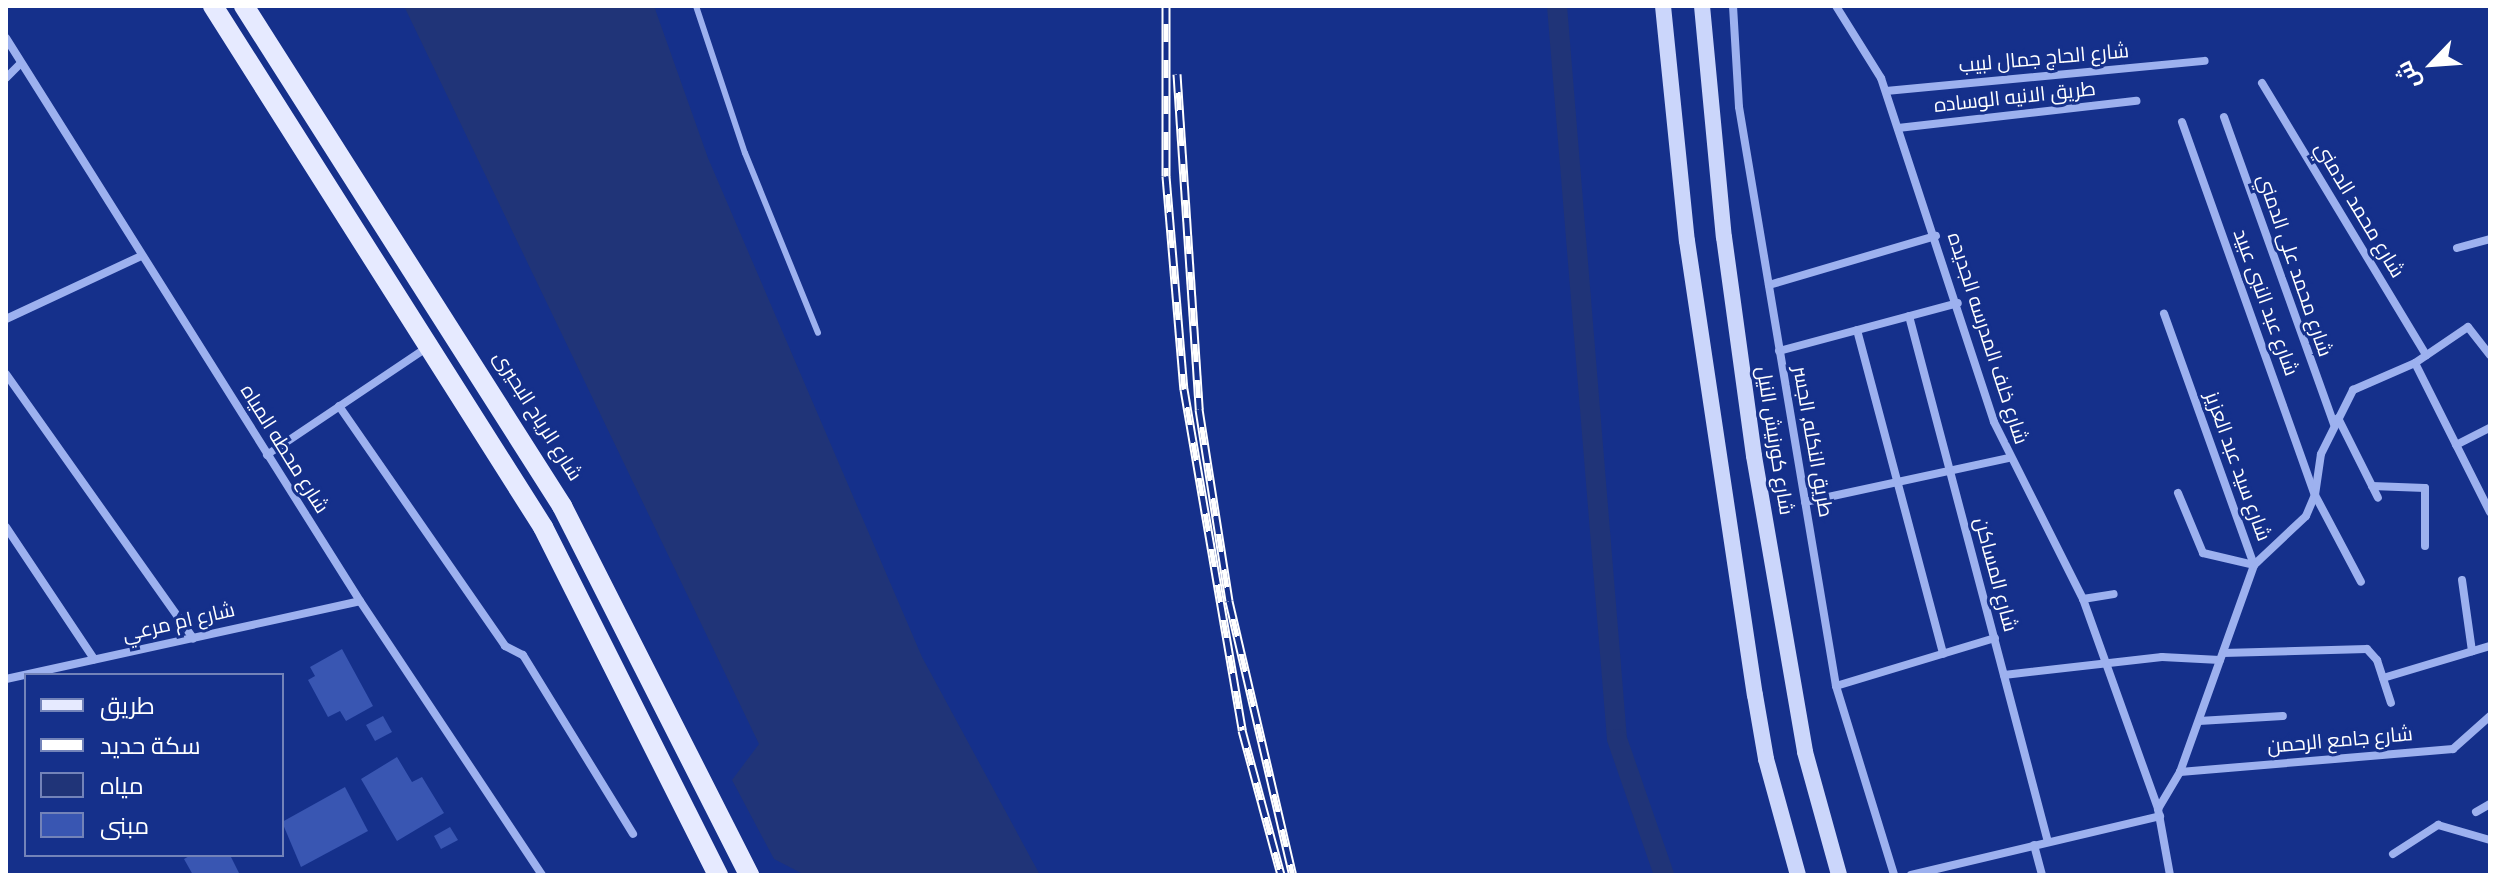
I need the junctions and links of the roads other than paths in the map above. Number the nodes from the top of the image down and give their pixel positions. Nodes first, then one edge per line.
1 (213, 6) edge
2 (244, 6) edge
3 (696, 6) edge
4 (1663, 6) edge
5 (1702, 6) edge
6 (1733, 6) edge
7 (1836, 6) edge
8 (6, 38) edge
9 (6, 44) edge
10 (2205, 61) dead end
11 (21, 67) junction
12 (6, 78) edge
13 (2262, 83) dead end
14 (1886, 91) junction
15 (2136, 101) dead end
16 (2224, 117) dead end
17 (2182, 122) dead end
18 (1898, 128) junction
19 (1936, 236) junction
20 (2490, 239) edge
21 (2457, 248) dead end
22 (141, 256) junction
23 (1769, 285) junction
24 (1958, 303) junction
25 (2164, 314) dead end
26 (1909, 316) junction
27 (6, 319) edge
28 (1857, 330) junction
29 (818, 333) dead end
30 (429, 346) junction
31 (1779, 351) junction
32 (2426, 355) junction
33 (2490, 355) edge
34 (2415, 363) junction
35 (6, 374) edge
36 (339, 406) junction
37 (2336, 421) junction
38 (2490, 428) edge
39 (2456, 445) junction
40 (267, 455) junction
41 (2009, 458) junction
42 (1950, 470) junction
43 (1895, 483) junction
44 (2372, 486) junction
45 (2178, 493) dead end
46 (2315, 495) junction
47 (2378, 498) dead end
48 (1805, 502) junction
49 (2490, 512) edge
50 (6, 527) edge
51 (2425, 546) dead end
52 (2254, 565) junction
53 (2462, 580) dead end
54 (2361, 582) dead end
55 (2114, 594) dead end
56 (2083, 599) junction
57 (360, 601) junction
58 (193, 638) junction
59 (1995, 638) junction
60 (2490, 646) edge
61 (2472, 651) junction
62 (1943, 654) junction
63 (2222, 656) junction
64 (94, 659) junction
65 (2104, 661) junction
66 (32, 673) edge
67 (2004, 675) junction
68 (2383, 678) junction
69 (1836, 686) junction
70 (2391, 703) dead end
71 (2283, 716) dead end
72 (2490, 716) edge
73 (2199, 721) junction
74 (2180, 772) junction
75 (2490, 804) edge
76 (2476, 812) dead end
77 (2159, 813) junction
78 (633, 834) dead end
79 (2490, 840) edge
80 (2048, 842) junction
81 (2034, 845) junction
82 (2393, 854) dead end
83 (542, 875) edge
84 (718, 875) edge
85 (749, 875) edge
86 (1798, 875) edge
87 (1839, 875) edge
88 (1894, 875) edge
89 (1911, 875) edge
90 (2042, 875) edge
91 (2170, 875) edge

1 - 30 main road
2 - 85 main road, شارع الرياح البحيرى
3 - 29 lane
4 - 86 main road
5 - 87 main road, شارع كورنيش النيل
6 - 23 street, طريق النكله, الجسر
7 - 14 street, شارع خلف المدرسه الجديده
8 - 11 street, شارع محطه المياه
9 - 11 street
10 - 14 street, شارع الحاج جمال لبيب
11 - 12 street
11 - 22 street, شارع محطه المياه
13 - 32 street, شارع محمد الدمني
14 - 18 street, شارع خلف المدرسه الجديده
15 - 18 street, طريق الانيه الوساده
16 - 37 street, شارع محمد على الدمني
17 - 46 street, شارع عبد النبى عبيد
18 - 19 street, شارع خلف المدرسه الجديده
19 - 23 street
19 - 24 street, شارع خلف المدرسه الجديده
20 - 21 street
22 - 27 street
22 - 40 street, شارع محطه المياه
23 - 31 street, طريق النكله, الجسر
24 - 26 street
24 - 41 street, شارع خلف المدرسه الجديده
25 - 52 street, شارع سيد عبد العزيز
26 - 28 street
26 - 42 street, شارع المساكن
28 - 31 street
28 - 43 street
30 - 36 street
30 - 84 main road
31 - 48 street, طريق النكله, الجسر
32 - 33 street
32 - 34 street
34 - 37 street
34 - 39 street
35 - 58 street
36 - 40 street
36 - 78 street
37 - 44 street, شارع محمد على الدمني
37 - 46 street
38 - 39 street
39 - 49 street
40 - 57 street, شارع محطه المياه
41 - 42 street
41 - 56 street, شارع خلف المدرسه الجديده
42 - 43 street
42 - 59 street, شارع المساكن
43 - 48 street
43 - 62 street
44 - 47 street, شارع محمد على الدمني
44 - 51 street
45 - 52 street
46 - 52 street
46 - 54 street, شارع عبد النبى عبيد
48 - 69 street, طريق النكله, الجسر
50 - 64 street
52 - 63 street, شارع سيد عبد العزيز
53 - 61 street
55 - 56 street
56 - 65 street, شارع خلف المدرسه الجديده
57 - 58 street, شارع ام مرعي
57 - 83 street, شارع محطه المياه
58 - 64 street, شارع ام مرعي
59 - 62 street
59 - 67 street, شارع المساكن
60 - 61 street
61 - 68 street
62 - 69 street
63 - 65 street
63 - 68 street
63 - 73 street, شارع سيد عبد العزيز
64 - 66 street, شارع ام مرعي
65 - 67 street
65 - 77 street, شارع خلف المدرسه الجديده
67 - 80 street, شارع المساكن
68 - 70 street
69 - 88 street, طريق النكله, الجسر
71 - 73 street
72 - 74 street, شارع جامع الرحمن
73 - 74 street, شارع سيد عبد العزيز
74 - 77 street, شارع سيد عبد العزيز
75 - 76 street
77 - 80 street
77 - 91 street, شارع خلف المدرسه الجديده
79 - 82 street
80 - 81 street
81 - 89 street
81 - 90 street

